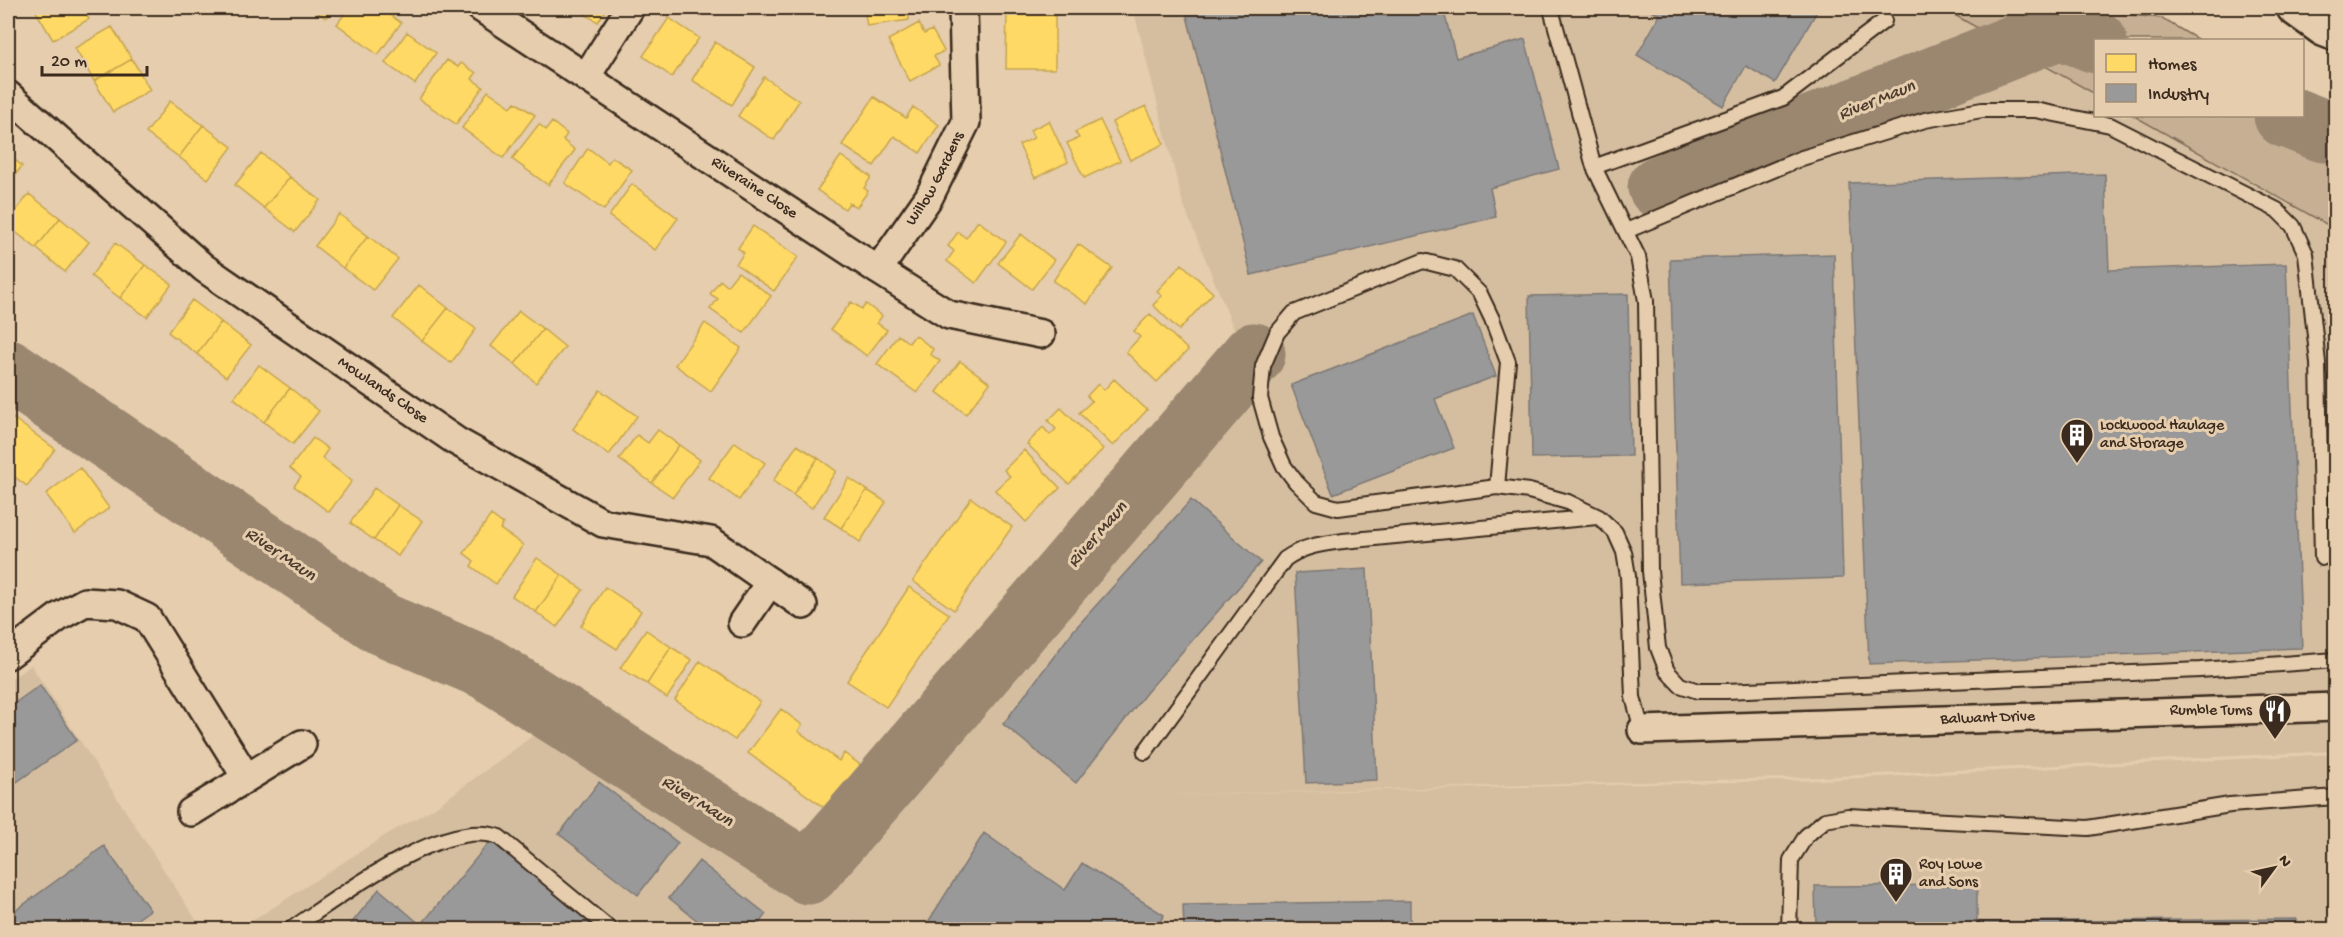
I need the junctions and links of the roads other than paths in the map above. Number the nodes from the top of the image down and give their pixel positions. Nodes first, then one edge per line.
1 (481, 8) edge
2 (630, 8) edge
3 (963, 8) edge
4 (2294, 8) edge
5 (1551, 9) dead end
6 (1884, 21) dead end
7 (2336, 34) edge
8 (586, 77) junction
9 (8, 95) edge
10 (1594, 166) junction
11 (1626, 231) junction
12 (878, 270) junction
13 (1041, 334) dead end
14 (1497, 487) junction
15 (1599, 517) junction
16 (2322, 558) dead end
17 (770, 582) junction
18 (803, 605) dead end
19 (742, 623) dead end
20 (8, 655) edge
21 (2336, 660) edge
22 (2336, 706) edge
23 (1642, 730) joint
24 (302, 744) dead end
25 (1145, 752) dead end
26 (246, 777) junction
27 (2336, 797) edge
28 (191, 812) dead end
29 (290, 930) edge
30 (611, 930) edge
31 (1789, 930) edge

1 - 8 street, Riveraine Close
2 - 8 street
3 - 12 street, Willow Gardens
4 - 7 highway
5 - 10 lane
6 - 10 lane
8 - 12 street, Riveraine Close
9 - 17 street, Mowlands Close
10 - 11 lane
11 - 16 lane
11 - 21 lane
12 - 13 street, Riveraine Close
14 - 14 lane
14 - 15 lane
15 - 23 lane
15 - 25 lane
17 - 18 street, Mowlands Close
17 - 19 street
20 - 26 street
22 - 23 street, Balwant Drive
24 - 26 street
26 - 28 street
27 - 31 lane
29 - 30 lane

